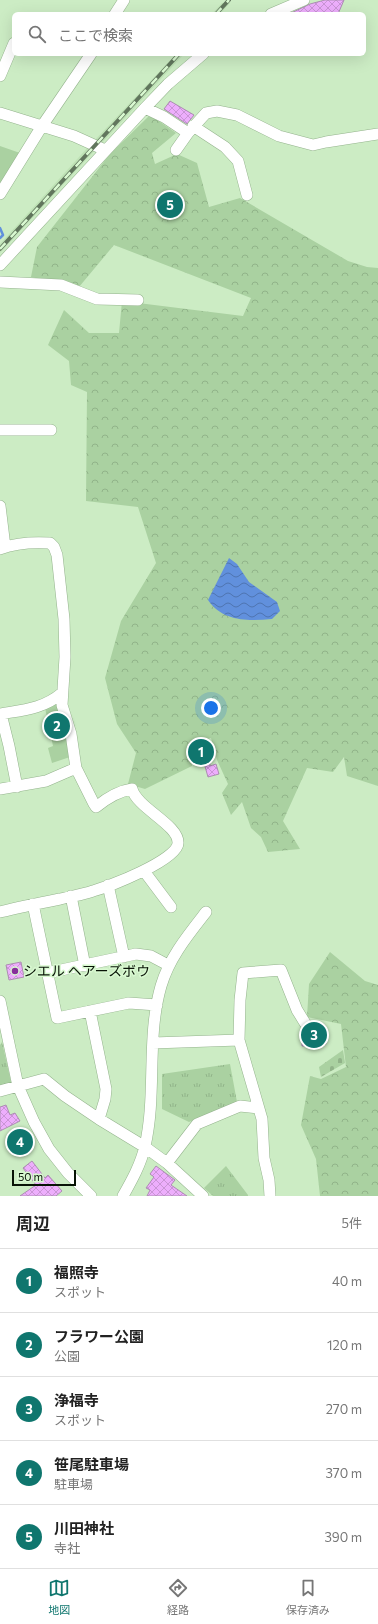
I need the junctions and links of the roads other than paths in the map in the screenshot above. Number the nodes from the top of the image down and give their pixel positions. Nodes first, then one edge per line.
1 (124, 0) edge
2 (304, 0) edge
3 (116, 12) edge
4 (276, 12) edge
5 (12, 48) edge
6 (90, 56) edge
7 (201, 56) edge
8 (0, 76) edge
9 (145, 108) junction
10 (0, 113) edge
11 (42, 126) junction
12 (190, 129) junction
13 (378, 134) edge
14 (105, 150) junction
15 (176, 150) dead end
16 (0, 194) edge
17 (247, 195) dead end
18 (0, 265) edge
19 (0, 282) edge
20 (138, 300) dead end
21 (0, 430) edge
22 (51, 430) dead end
23 (0, 506) edge
24 (2, 548) edge
25 (62, 693) junction
26 (0, 714) edge
27 (76, 768) junction
28 (17, 787) junction
29 (0, 789) edge
30 (144, 871) junction
31 (108, 885) junction
32 (71, 896) junction
33 (33, 904) junction
34 (171, 908) dead end
35 (0, 912) edge
36 (206, 912) dead end
37 (124, 957) junction
38 (168, 965) junction
39 (85, 966) junction
40 (47, 973) junction
41 (0, 1001) edge
42 (156, 1005) junction
43 (90, 1011) junction
44 (305, 1023) dead end
45 (239, 1040) junction
46 (154, 1043) junction
47 (18, 1086) junction
48 (0, 1091) edge
49 (258, 1108) junction
50 (99, 1119) junction
51 (145, 1147) junction
52 (167, 1163) junction
53 (91, 1196) edge
54 (123, 1196) edge
55 (203, 1196) edge
56 (270, 1196) edge

1 - 3 street
2 - 4 street
5 - 8 street
6 - 11 street
7 - 9 street
9 - 12 street
9 - 14 street
10 - 11 street
11 - 14 street
11 - 16 street
12 - 13 street
12 - 15 street
12 - 17 street
14 - 18 street
19 - 20 street
21 - 22 street
23 - 24 street
24 - 25 street
25 - 26 street
25 - 27 street
26 - 28 street
27 - 28 street
27 - 30 street
28 - 29 street
30 - 31 street
30 - 34 street
31 - 32 street
31 - 37 street
32 - 33 street
32 - 39 street
33 - 35 street
33 - 40 street
36 - 38 street
37 - 38 street
37 - 39 street
38 - 42 street
39 - 40 street
40 - 43 street
41 - 47 street
42 - 43 street
42 - 46 street
43 - 50 street
44 - 45 street
45 - 46 street
45 - 49 street
46 - 51 street
47 - 48 street
47 - 50 street
47 - 53 street
49 - 52 street
49 - 56 street
50 - 51 street
51 - 52 street
51 - 54 street
52 - 55 street

